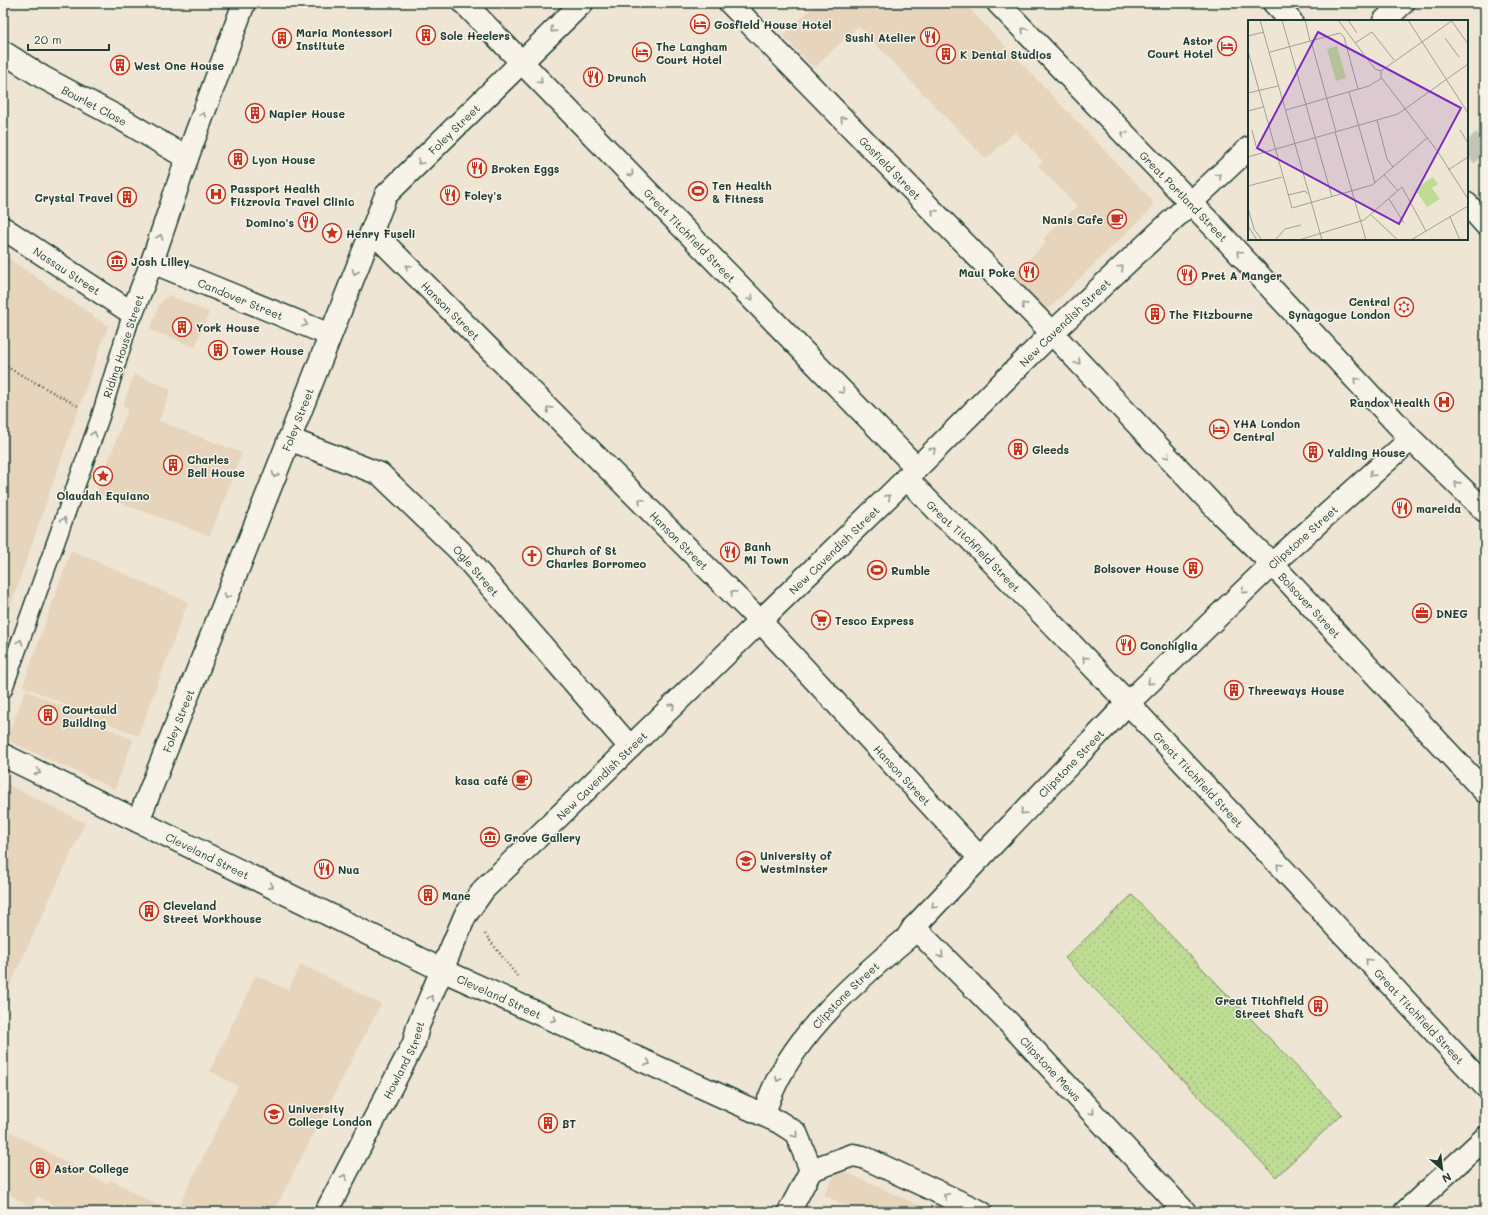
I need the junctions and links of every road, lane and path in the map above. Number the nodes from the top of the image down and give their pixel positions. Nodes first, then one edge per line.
1 (244, 3) edge
2 (464, 3) edge
3 (582, 3) edge
4 (730, 3) edge
5 (998, 3) edge
6 (1274, 3) edge
7 (1403, 3) edge
8 (1290, 20) edge
9 (1385, 20) edge
10 (3, 52) edge
11 (521, 61) junction
12 (1248, 149) edge
13 (187, 158) junction
14 (1190, 202) junction
15 (1468, 205) edge
16 (1485, 224) edge
17 (3, 228) edge
18 (372, 231) junction
19 (152, 262) junction
20 (132, 313) junction
21 (1052, 333) junction
22 (330, 335) junction
23 (3, 366) edge
24 (100, 418) junction
25 (289, 439) junction
26 (1411, 439) junction
27 (911, 472) junction
28 (1485, 511) edge
29 (1272, 564) junction
30 (760, 621) junction
31 (3, 690) edge
32 (1128, 703) junction
33 (630, 747) junction
34 (3, 755) edge
35 (1485, 792) edge
36 (138, 820) junction
37 (980, 858) junction
38 (914, 927) junction
39 (483, 932) dead end
40 (442, 970) junction
41 (528, 1008) junction
42 (1485, 1086) edge
43 (764, 1115) junction
44 (1485, 1138) edge
45 (811, 1170) junction
46 (326, 1212) edge
47 (789, 1212) edge
48 (981, 1212) edge
49 (1186, 1212) edge
50 (1405, 1212) edge

13 -> 1 street, Riding House Street
2 - 11 street, Great Titchfield Street
3 -> 11 street, Foley Street
21 -> 4 street, Gosfield Street
14 -> 5 street, Great Portland Street
6 - 8 street
7 - 9 street
10 - 13 street, Bourlet Close
11 -> 18 street, Foley Street
11 -> 27 street, Great Titchfield Street
14 -> 12 street, New Cavendish Street
19 -> 13 street, Riding House Street
21 -> 14 street, New Cavendish Street
26 -> 14 street, Great Portland Street
15 - 16 street
17 - 20 street, Nassau Street
18 -> 22 street, Foley Street
30 -> 18 street, Hanson Street
19 - 20 street, Riding House Street
19 -> 22 street, Candover Street
20 - 24 street, Riding House Street
27 -> 21 street, New Cavendish Street
21 -> 29 street, Bolsover Street
22 - 25 street, Foley Street
23 - 24 path
31 -> 24 street, Riding House Street
25 - 33 street, Ogle Street
25 -> 36 street, Foley Street
28 -> 26 street, Great Portland Street
26 -> 29 street, Clipstone Street
30 -> 27 street, New Cavendish Street
32 -> 27 street, Great Titchfield Street
29 -> 32 street, Clipstone Street
29 - 35 street, Bolsover Street
33 -> 30 street, New Cavendish Street
30 - 37 street, Hanson Street
32 -> 37 street, Clipstone Street
42 -> 32 street, Great Titchfield Street
33 - 40 street, New Cavendish Street
34 -> 36 street, Cleveland Street
36 -> 40 street, Cleveland Street
37 -> 38 street, Clipstone Street
38 -> 43 street, Clipstone Street
38 -> 49 street, Clipstone Mews
39 - 41 path
40 - 41 street, Cleveland Street
46 -> 40 street, Howland Street
41 -> 43 street, Cleveland Street
43 -> 45 street, Cleveland Street
44 - 50 street
45 - 47 street
48 -> 45 street

